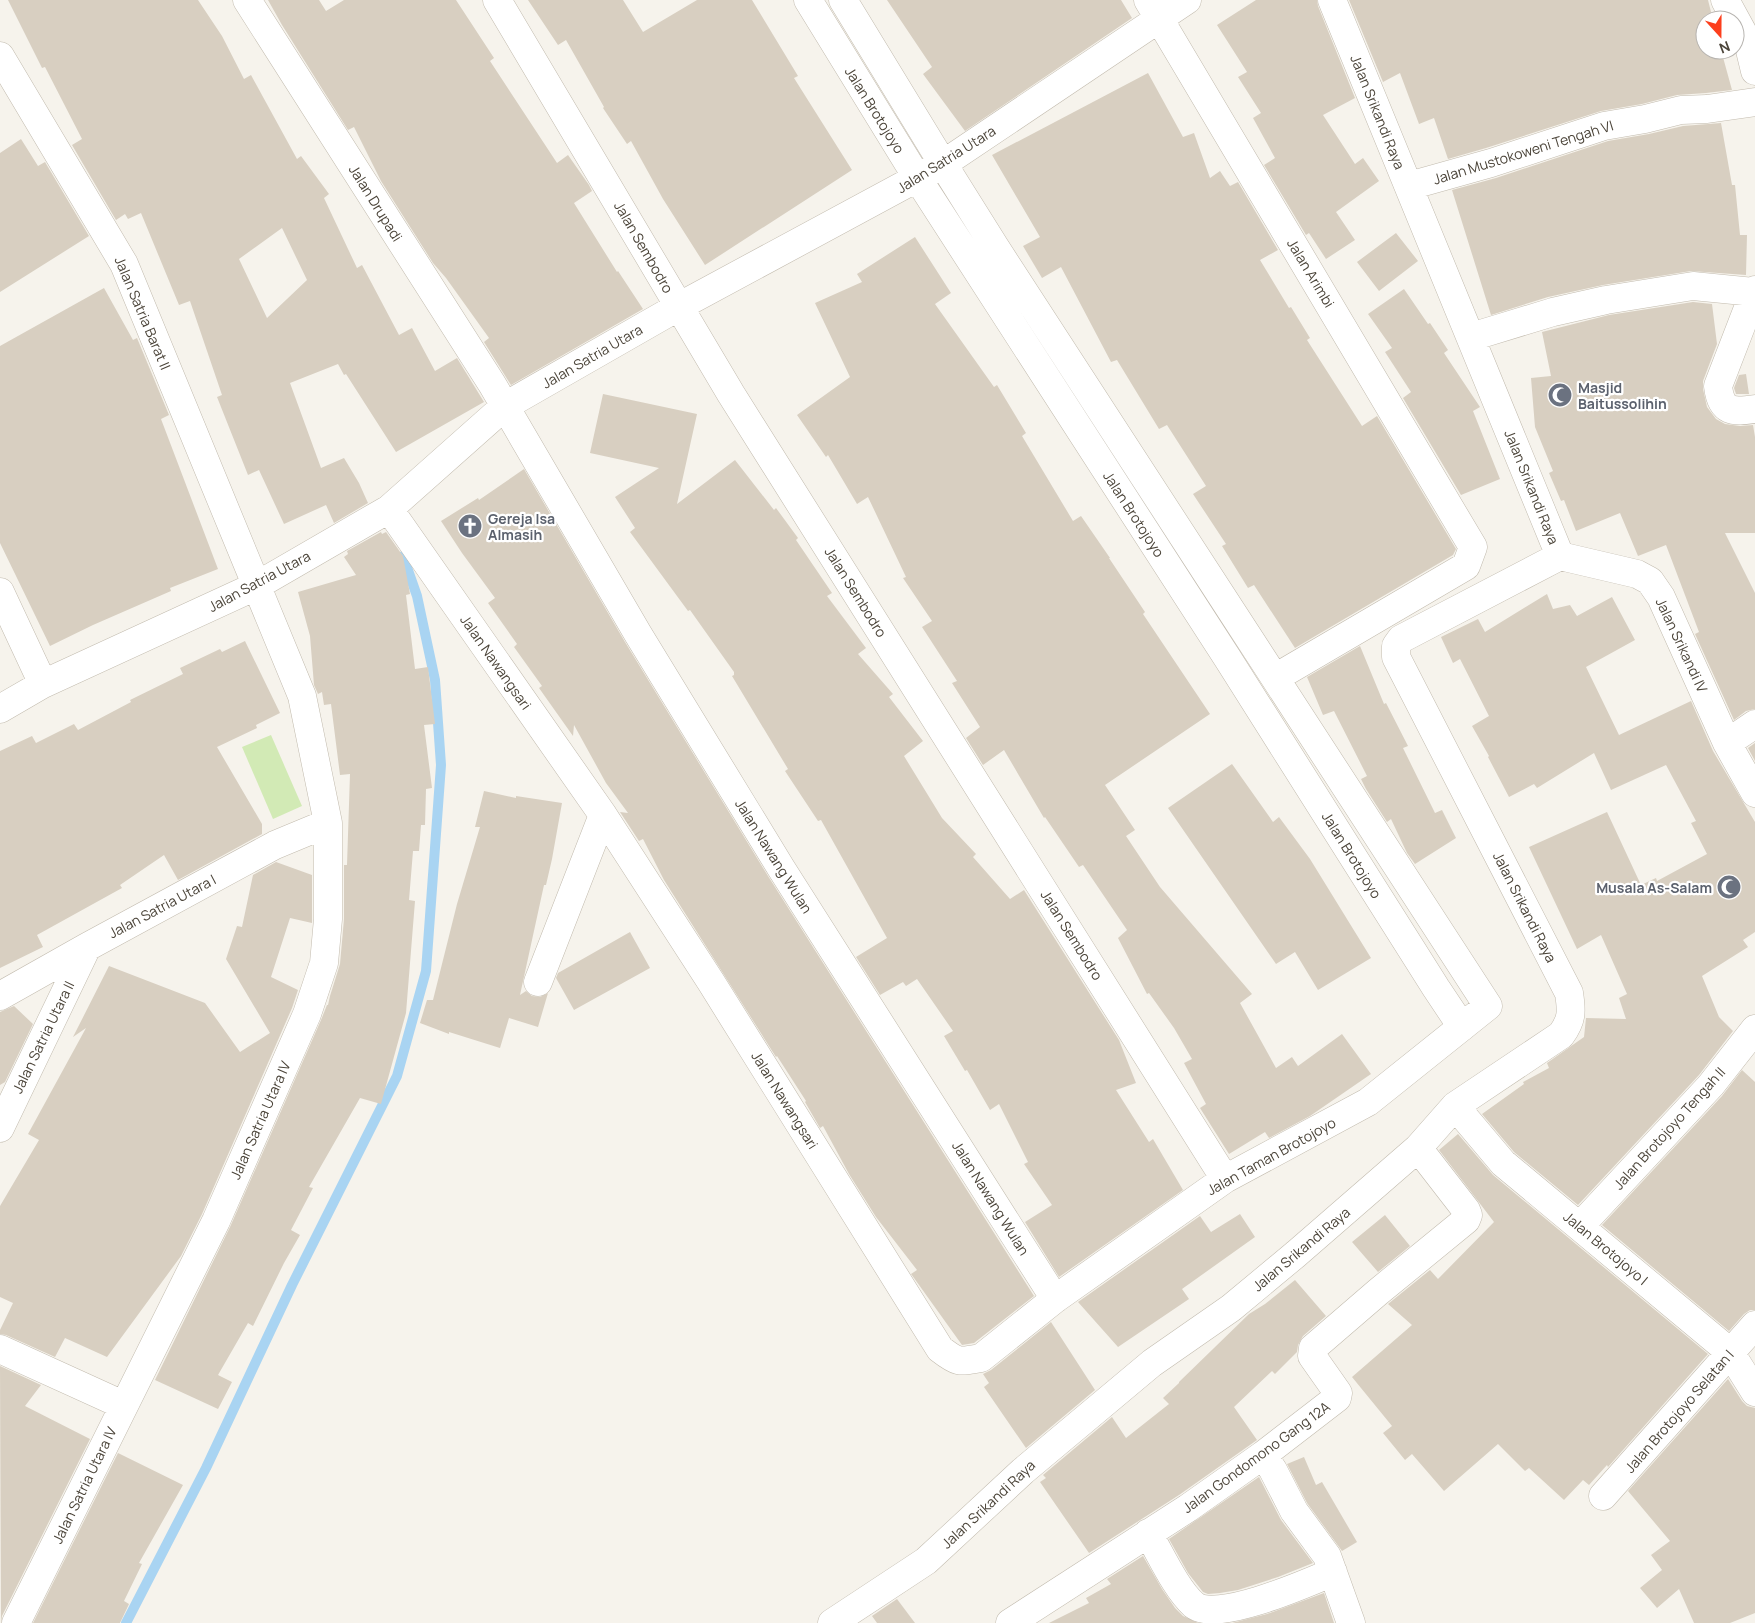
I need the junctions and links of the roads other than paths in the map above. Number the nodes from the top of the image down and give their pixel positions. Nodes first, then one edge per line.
1 (247, 0) edge
2 (497, 0) edge
3 (808, 0) edge
4 (843, 0) edge
5 (1187, 0) edge
6 (1332, 0) edge
7 (1725, 0) edge
8 (1154, 10) edge
9 (1751, 41) edge
10 (0, 56) edge
11 (1755, 71) edge
12 (1755, 102) edge
13 (943, 164) junction
14 (918, 179) junction
15 (1409, 186) junction
16 (1755, 291) edge
17 (678, 307) junction
18 (1471, 337) junction
19 (504, 406) junction
20 (1755, 409) edge
21 (389, 509) junction
22 (1560, 556) junction
23 (256, 586) junction
24 (0, 592) edge
25 (1275, 678) junction
26 (43, 684) junction
27 (0, 710) edge
28 (1755, 724) edge
29 (1727, 743) junction
30 (1755, 793) edge
31 (603, 815) junction
32 (328, 823) junction
33 (87, 947) junction
34 (538, 982) dead end
35 (0, 996) edge
36 (1488, 1006) joint
37 (1462, 1027) junction
38 (1755, 1029) edge
39 (1455, 1106) junction
40 (0, 1128) edge
41 (1418, 1148) junction
42 (1225, 1179) junction
43 (1580, 1226) junction
44 (1055, 1299) junction
45 (1755, 1325) edge
46 (0, 1350) edge
47 (1730, 1352) junction
48 (981, 1358) joint
49 (1755, 1392) edge
50 (123, 1405) junction
51 (1263, 1454) junction
52 (1603, 1496) dead end
53 (1148, 1533) junction
54 (1333, 1572) junction
55 (16, 1623) edge
56 (832, 1623) edge
57 (1010, 1623) edge
58 (1351, 1623) edge

1 - 19 street, Jalan Drupadi
2 - 17 street, Jalan Sembodro
3 - 14 street, Jalan Brotojoyo
4 - 13 street, Jalan Brotojoyo
5 - 8 street, Jalan Satria Utara
6 - 15 street, Jalan Srikandi Raya
7 - 9 street
8 - 13 street, Jalan Satria Utara
8 - 25 street, Jalan Arimbi
9 - 11 street
10 - 23 street, Jalan Satria Barat II
12 - 15 street, Jalan Mustokoweni Tengah VI
13 - 14 street, Jalan Satria Utara
13 - 25 street, Jalan Brotojoyo
14 - 17 street, Jalan Satria Utara
14 - 37 street, Jalan Brotojoyo
15 - 18 street, Jalan Srikandi Raya
16 - 18 street
16 - 20 street
17 - 19 street, Jalan Satria Utara
17 - 42 street, Jalan Sembodro
18 - 22 street, Jalan Srikandi Raya
19 - 21 street, Jalan Satria Utara
19 - 44 street, Jalan Nawang Wulan
21 - 23 street, Jalan Satria Utara
21 - 31 street, Jalan Nawangsari
22 - 29 street, Jalan Srikandi IV
22 - 39 street, Jalan Srikandi Raya
23 - 26 street, Jalan Satria Utara
23 - 32 street, Jalan Satria Utara IV
24 - 26 street
25 - 36 street, Jalan Brotojoyo
26 - 27 street, Jalan Satria Utara
28 - 29 street
29 - 30 street, Jalan Srikandi IV
31 - 34 street
31 - 48 street, Jalan Nawangsari
32 - 33 street, Jalan Satria Utara I
32 - 50 street, Jalan Satria Utara IV
33 - 35 street, Jalan Satria Utara I
33 - 40 street, Jalan Satria Utara II
36 - 37 street, Jalan Taman Brotojoyo
37 - 42 street, Jalan Taman Brotojoyo
38 - 43 street, Jalan Brotojoyo Tengah II
39 - 41 street, Jalan Srikandi Raya
39 - 43 street, Jalan Brotojoyo I
41 - 51 street, Jalan Gondomono Gang 12A
41 - 56 street, Jalan Srikandi Raya
42 - 44 street, Jalan Taman Brotojoyo
43 - 47 street, Jalan Brotojoyo I
44 - 48 street, Jalan Taman Brotojoyo
45 - 47 street, Jalan Brotojoyo Selatan I
46 - 50 street
47 - 49 street, Jalan Brotojoyo I
47 - 52 street, Jalan Brotojoyo Selatan I
50 - 55 street, Jalan Satria Utara IV
51 - 53 street, Jalan Gondomono Gang 12A
51 - 54 street
53 - 54 street
53 - 57 street, Jalan Gondomono Gang 12A
54 - 58 street

